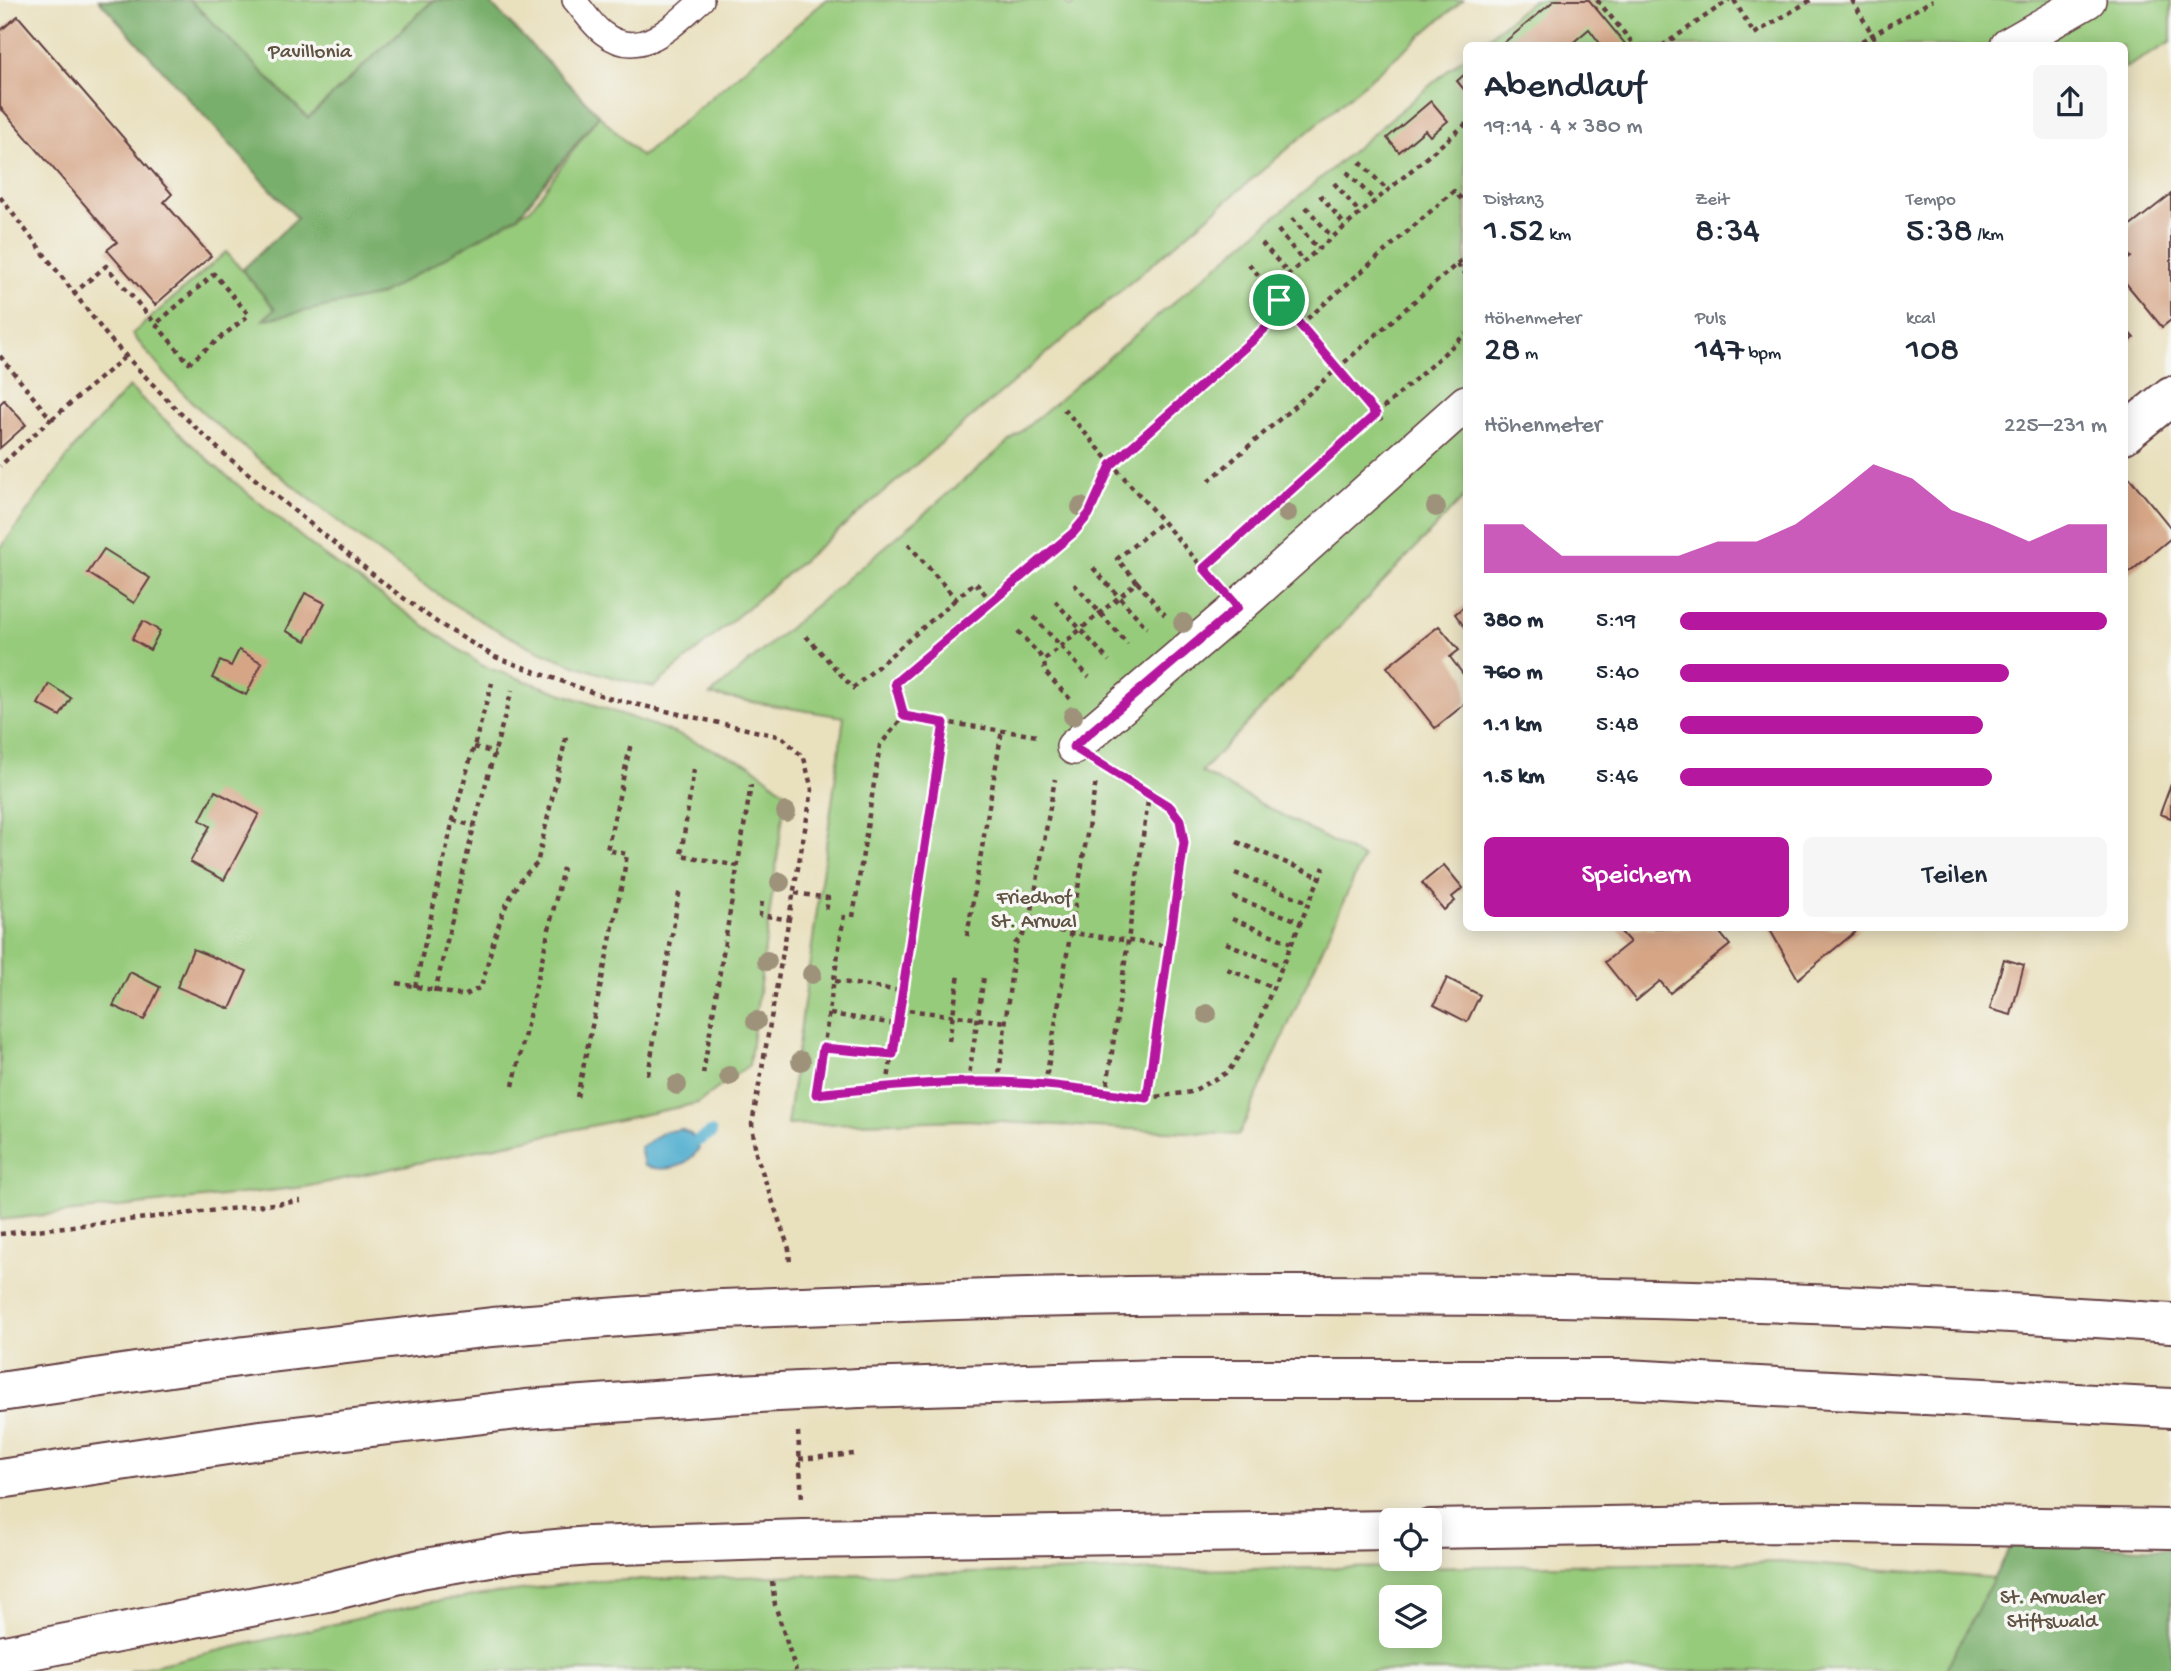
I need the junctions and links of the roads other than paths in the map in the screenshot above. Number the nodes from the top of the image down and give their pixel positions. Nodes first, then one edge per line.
1 (574, 0) edge
2 (702, 0) edge
3 (2088, 0) edge
4 (2015, 42) edge
5 (2171, 396) edge
6 (1463, 406) edge
7 (2128, 430) edge
8 (1083, 744) road end
9 (2171, 1323) edge
10 (0, 1392) edge
11 (2171, 1408) edge
12 (0, 1479) edge
13 (1442, 1529) edge
14 (2171, 1529) edge
15 (1379, 1530) edge
16 (0, 1656) edge

1 - 2 lane
3 - 4 street
5 - 7 main road
6 - 8 street
9 - 10 main road, bridge
11 - 12 main road, bridge
13 - 14 main road
15 - 16 main road

